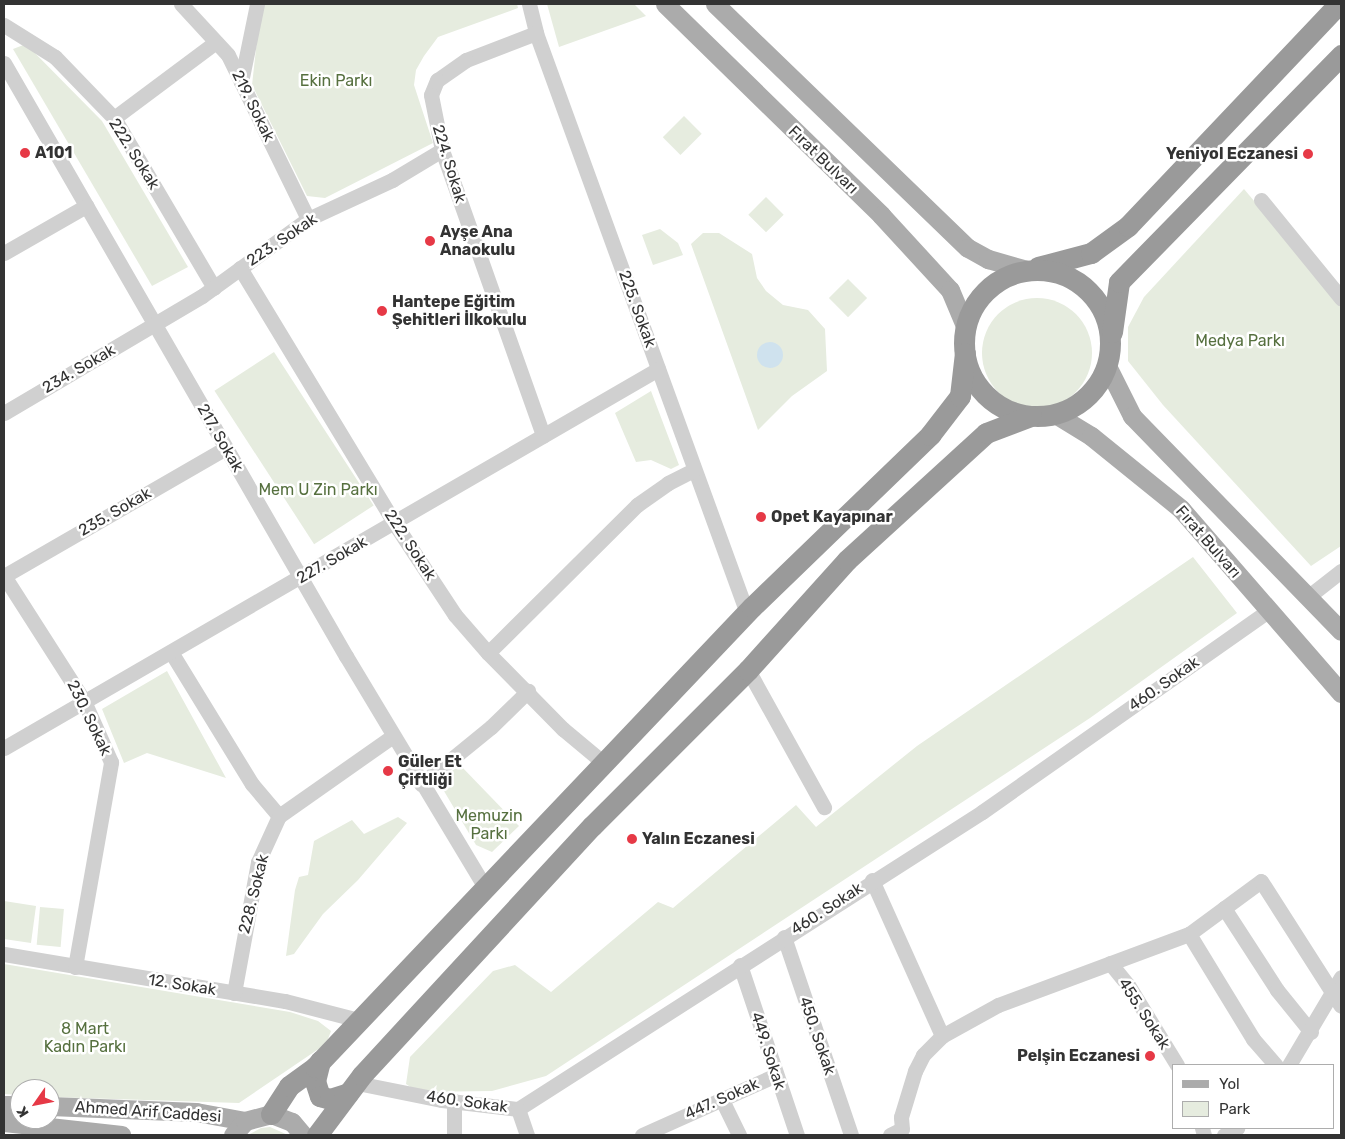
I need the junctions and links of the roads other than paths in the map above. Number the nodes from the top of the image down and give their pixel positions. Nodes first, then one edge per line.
1 (181, 4) edge
2 (257, 4) edge
3 (529, 4) edge
4 (665, 4) edge
5 (715, 4) edge
6 (1339, 4) edge
7 (4, 25) edge
8 (536, 33) junction
9 (216, 42) junction
10 (1340, 58) edge
11 (4, 63) edge
12 (241, 82) junction
13 (114, 118) junction
14 (442, 150) junction
15 (1261, 200) dead end
16 (86, 206) junction
17 (308, 219) junction
18 (4, 252) edge
19 (240, 268) junction
20 (1026, 270) junction
21 (214, 288) junction
22 (1341, 298) edge
23 (155, 326) junction
24 (966, 328) junction
25 (1111, 342) junction
26 (965, 352) junction
27 (1107, 366) junction
28 (658, 369) junction
29 (4, 413) edge
30 (1055, 414) junction
31 (1031, 416) junction
32 (543, 436) junction
33 (226, 448) junction
34 (694, 470) junction
35 (395, 524) junction
36 (1341, 571) edge
37 (4, 576) edge
38 (301, 577) junction
39 (1308, 596) junction
40 (1268, 612) junction
41 (747, 613) junction
42 (1341, 631) edge
43 (171, 652) junction
44 (488, 653) junction
45 (748, 670) junction
46 (528, 691) junction
47 (1341, 693) edge
48 (84, 701) junction
49 (393, 736) junction
50 (4, 748) edge
51 (605, 764) junction
52 (421, 784) junction
53 (824, 807) dead end
54 (279, 816) junction
55 (872, 880) junction
56 (486, 889) junction
57 (1224, 908) junction
58 (1189, 934) junction
59 (784, 937) junction
60 (4, 954) edge
61 (1110, 964) junction
62 (740, 965) junction
63 (75, 967) junction
64 (1341, 977) edge
65 (234, 993) junction
66 (1338, 1000) edge
67 (359, 1020) junction
68 (1311, 1032) junction
69 (942, 1036) junction
70 (320, 1061) junction
71 (1175, 1064) edge
72 (1275, 1064) edge
73 (1290, 1064) edge
74 (776, 1075) junction
75 (352, 1088) junction
76 (722, 1100) junction
77 (454, 1101) junction
78 (60, 1106) edge
79 (96, 1107) junction
80 (518, 1109) junction
81 (271, 1114) junction
82 (4, 1122) edge
83 (239, 1128) edge
84 (1235, 1129) edge
85 (90, 1132) edge
86 (121, 1135) edge
87 (303, 1135) edge
88 (317, 1135) edge
89 (454, 1135) edge
90 (527, 1135) edge
91 (642, 1135) edge
92 (739, 1135) edge
93 (797, 1135) edge
94 (850, 1135) edge
95 (890, 1135) edge
96 (1224, 1135) edge

1 - 9 street, 219. Sokak
2 - 12 street
3 - 8 street, 225. Sokak
4 - 24 main road, Fırat Bulvarı
5 - 20 main road
6 - 20 highway
7 - 13 street, 222. Sokak
8 - 14 street, 224. Sokak
8 - 28 street, 225. Sokak
9 - 12 street, 219. Sokak
9 - 13 street
10 - 25 highway
11 - 16 street, 217. Sokak
12 - 17 street, 219. Sokak
13 - 21 street, 222. Sokak
14 - 17 street, 223. Sokak
14 - 32 street, 224. Sokak
15 - 22 street
16 - 18 street
16 - 23 street, 217. Sokak
17 - 19 street, 223. Sokak
19 - 21 street, 223. Sokak
19 - 35 street, 222. Sokak
20 - 24 highway
20 - 25 highway
21 - 23 street, 223. Sokak
23 - 29 street, 234. Sokak
23 - 33 street, 217. Sokak
24 - 26 highway
25 - 27 highway
26 - 31 highway
26 - 41 highway
27 - 30 highway
27 - 39 main road, Fırat Bulvarı
28 - 32 street, 227. Sokak
28 - 34 street, 225. Sokak
30 - 31 highway
30 - 40 main road, Fırat Bulvarı
31 - 45 highway
32 - 35 street, 227. Sokak
33 - 37 street, 235. Sokak
33 - 38 street, 217. Sokak
34 - 41 street, 225. Sokak
34 - 44 street
35 - 38 street, 227. Sokak
35 - 44 street, 222. Sokak
36 - 39 street
37 - 48 street, 230. Sokak
38 - 43 street, 227. Sokak
38 - 49 street, 217. Sokak
39 - 42 main road, Fırat Bulvarı
40 - 47 main road, Fırat Bulvarı
40 - 55 street, 460. Sokak
41 - 51 highway
43 - 48 street, 227. Sokak
43 - 54 street
44 - 46 street, 222. Sokak
45 - 53 street
45 - 75 highway
46 - 51 street, 222. Sokak
46 - 52 street
48 - 50 street, 227. Sokak
48 - 63 street, 230. Sokak
49 - 52 street, 217. Sokak
49 - 54 street
51 - 56 highway
52 - 56 street, 217. Sokak
54 - 65 street, 228. Sokak
55 - 59 street, 460. Sokak
55 - 69 street
56 - 67 highway
57 - 58 street
57 - 66 street
57 - 68 street
58 - 61 street
58 - 72 street
59 - 62 street, 460. Sokak
59 - 94 street, 450. Sokak
60 - 63 street, 12. Sokak
61 - 69 street
61 - 71 street, 455. Sokak
62 - 74 street, 449. Sokak
62 - 80 street, 460. Sokak
63 - 65 street, 12. Sokak
64 - 66 street
65 - 67 street, 12. Sokak
66 - 68 street
67 - 70 highway
68 - 73 street
69 - 95 street
70 - 75 highway
70 - 81 highway
74 - 76 street, 447. Sokak
74 - 93 street, 449. Sokak
75 - 77 street, 460. Sokak
75 - 88 highway
76 - 91 street, 447. Sokak
76 - 92 street
77 - 80 street, 460. Sokak
77 - 89 street
78 - 79 main road, Ahmed Arif Caddesi
79 - 83 main road, Ahmed Arif Caddesi
79 - 85 street
80 - 90 street
81 - 83 main road
81 - 87 main road
82 - 85 main road, Ahmed Arif Caddesi
84 - 96 street
85 - 86 main road, Ahmed Arif Caddesi

